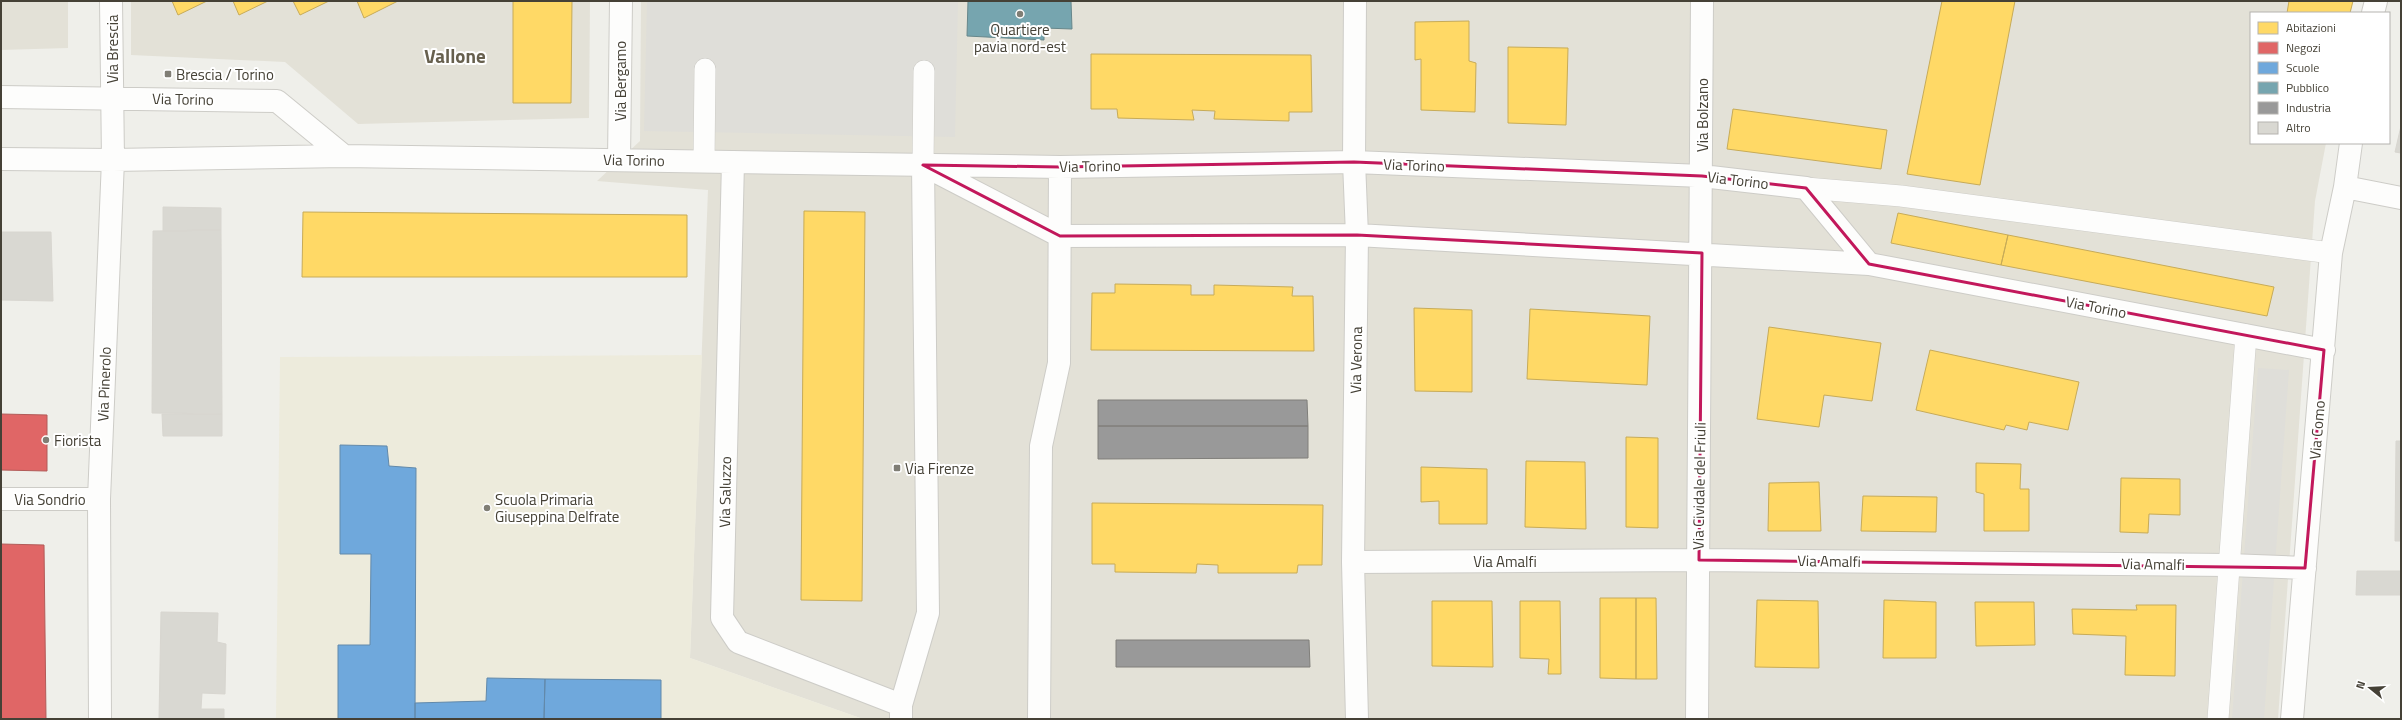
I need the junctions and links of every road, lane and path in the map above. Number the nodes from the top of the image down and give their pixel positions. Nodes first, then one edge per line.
1 (111, 1) edge
2 (621, 1) edge
3 (1355, 1) edge
4 (1702, 1) edge
5 (2376, 1) edge
6 (2373, 12) edge
7 (705, 69) dead end
8 (924, 71) dead end
9 (1, 97) edge
10 (112, 97) junction
11 (2351, 144) edge
12 (344, 156) junction
13 (1, 159) edge
14 (113, 160) junction
15 (620, 160) junction
16 (704, 161) junction
17 (733, 162) junction
18 (1354, 162) junction
19 (923, 165) junction
20 (1060, 167) junction
21 (1702, 176) junction
22 (2345, 187) junction
23 (1806, 188) junction
24 (2401, 198) edge
25 (1357, 235) junction
26 (1060, 236) junction
27 (1702, 253) junction
28 (2331, 253) junction
29 (1869, 264) junction
30 (2246, 335) junction
31 (2324, 350) junction
32 (1, 499) edge
33 (99, 499) junction
34 (1699, 560) junction
35 (1353, 562) junction
36 (2229, 565) junction
37 (2305, 568) junction
38 (901, 712) edge
39 (100, 719) edge
40 (1039, 719) edge
41 (1357, 719) edge
42 (1697, 719) edge
43 (2218, 719) edge
44 (2292, 719) edge

1 - 10 street, Via Brescia
2 - 15 street, Via Bergamo
3 - 18 street, Via Verona
4 - 21 street, Via Bolzano
5 - 6 street
7 - 16 lane
8 - 19 lane
9 - 10 street, Via Torino
10 - 12 street, Via Torino
10 - 14 street, Via Pinerolo
11 - 22 street, Via Como
12 - 14 street, Via Torino
12 - 15 street, Via Torino
13 - 14 street, Via Torino
14 - 33 street, Via Pinerolo
15 - 16 street, Via Torino
16 - 17 street, Via Torino
17 - 19 street, Via Torino
17 - 38 street, Via Saluzzo
18 - 20 street, Via Torino
18 - 21 street, Via Torino
18 - 25 street, Via Verona
19 - 20 street, Via Torino
19 - 26 street, Via Torino
19 - 38 street
20 - 26 street
21 - 23 street, Via Torino
21 - 27 street, Via Bolzano
22 - 24 street
22 - 28 street, Via Como
23 - 28 lane
23 - 29 street
25 - 26 street, Via Torino
25 - 27 street, Via Torino
25 - 35 street, Via Verona
26 - 40 street
27 - 29 street, Via Torino
27 - 34 street, Via Cividale del Friuli
28 - 31 street, Via Como
29 - 30 street, Via Torino
30 - 31 street, Via Torino
30 - 36 lane
31 - 37 street, Via Como
32 - 33 street, Via Sondrio
33 - 39 street, Via Pinerolo
34 - 35 street, Via Amalfi
34 - 36 street, Via Amalfi
34 - 42 street, Via Cividale del Friuli
35 - 41 street, Via Verona
36 - 37 street, Via Amalfi
36 - 43 lane
37 - 44 street, Via Como

